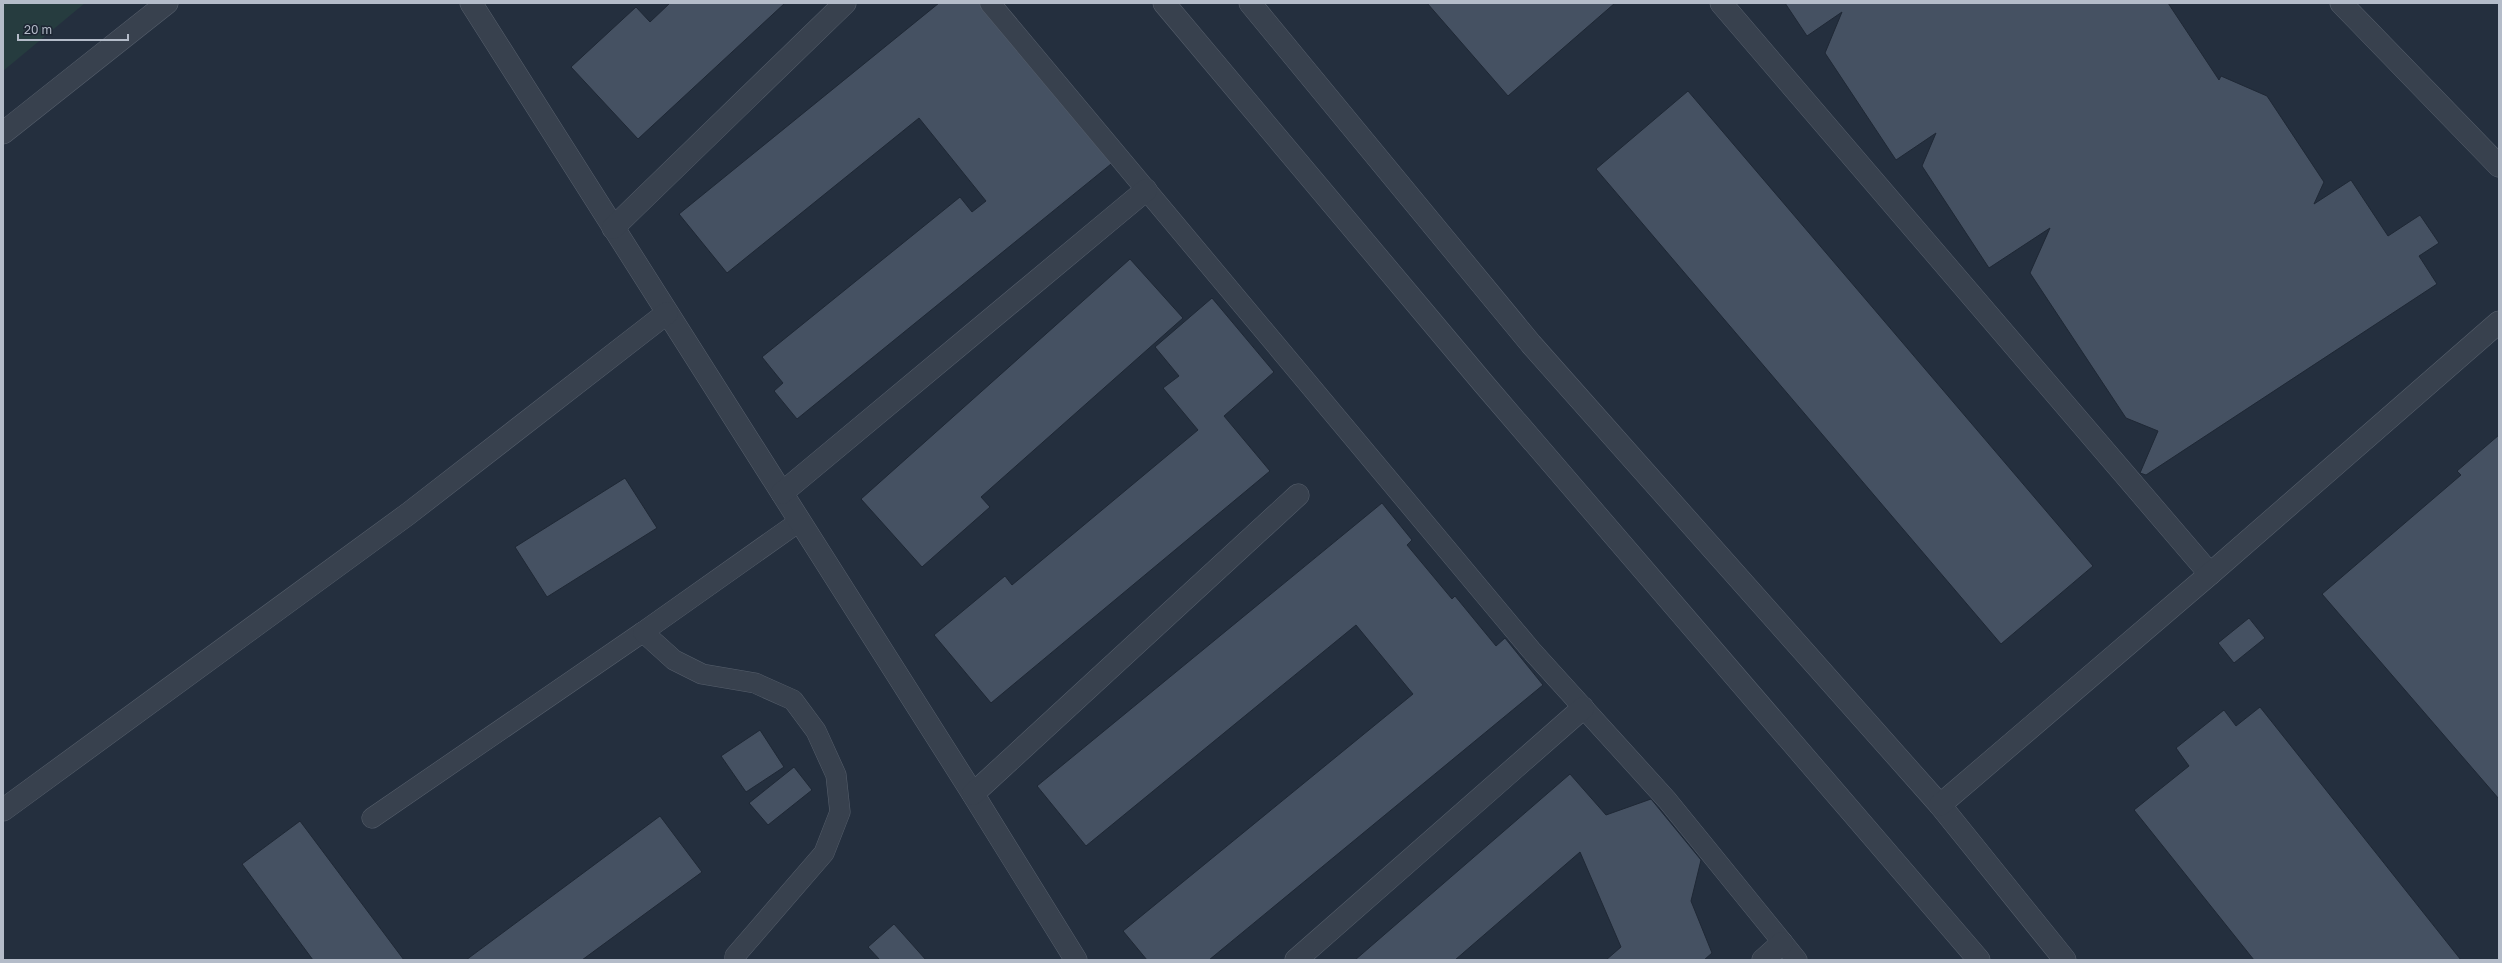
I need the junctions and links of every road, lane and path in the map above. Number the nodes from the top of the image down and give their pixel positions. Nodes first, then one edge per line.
1 (167, 3) edge
2 (471, 3) edge
3 (845, 3) edge
4 (990, 3) edge
5 (1164, 3) edge
6 (1250, 3) edge
7 (1721, 3) edge
8 (2341, 3) edge
9 (3, 133) edge
10 (2499, 166) edge
11 (1146, 190) junction
12 (613, 228) junction
13 (667, 313) junction
14 (2499, 322) edge
15 (782, 493) junction
16 (1298, 495) dead end
17 (800, 521) junction
18 (2210, 574) junction
19 (642, 632) junction
20 (1583, 708) junction
21 (973, 794) junction
22 (1940, 805) junction
23 (3, 810) edge
24 (372, 818) dead end
25 (1782, 943) junction
26 (735, 960) edge
27 (1076, 960) edge
28 (1296, 960) edge
29 (1763, 960) edge
30 (1797, 960) edge
31 (1979, 960) edge
32 (2065, 960) edge

1 - 9 street
2 - 12 street
3 - 12 street
4 - 11 lane
5 - 31 street
6 - 22 street
7 - 18 street
8 - 10 street
11 - 15 street
11 - 20 lane
12 - 13 street
13 - 15 street
13 - 23 street
14 - 18 street
15 - 17 street
16 - 21 street
17 - 19 lane
17 - 21 street
18 - 22 street
19 - 24 lane
19 - 26 lane
20 - 25 lane
20 - 28 street
21 - 27 street
22 - 32 street
25 - 29 street
25 - 30 lane

